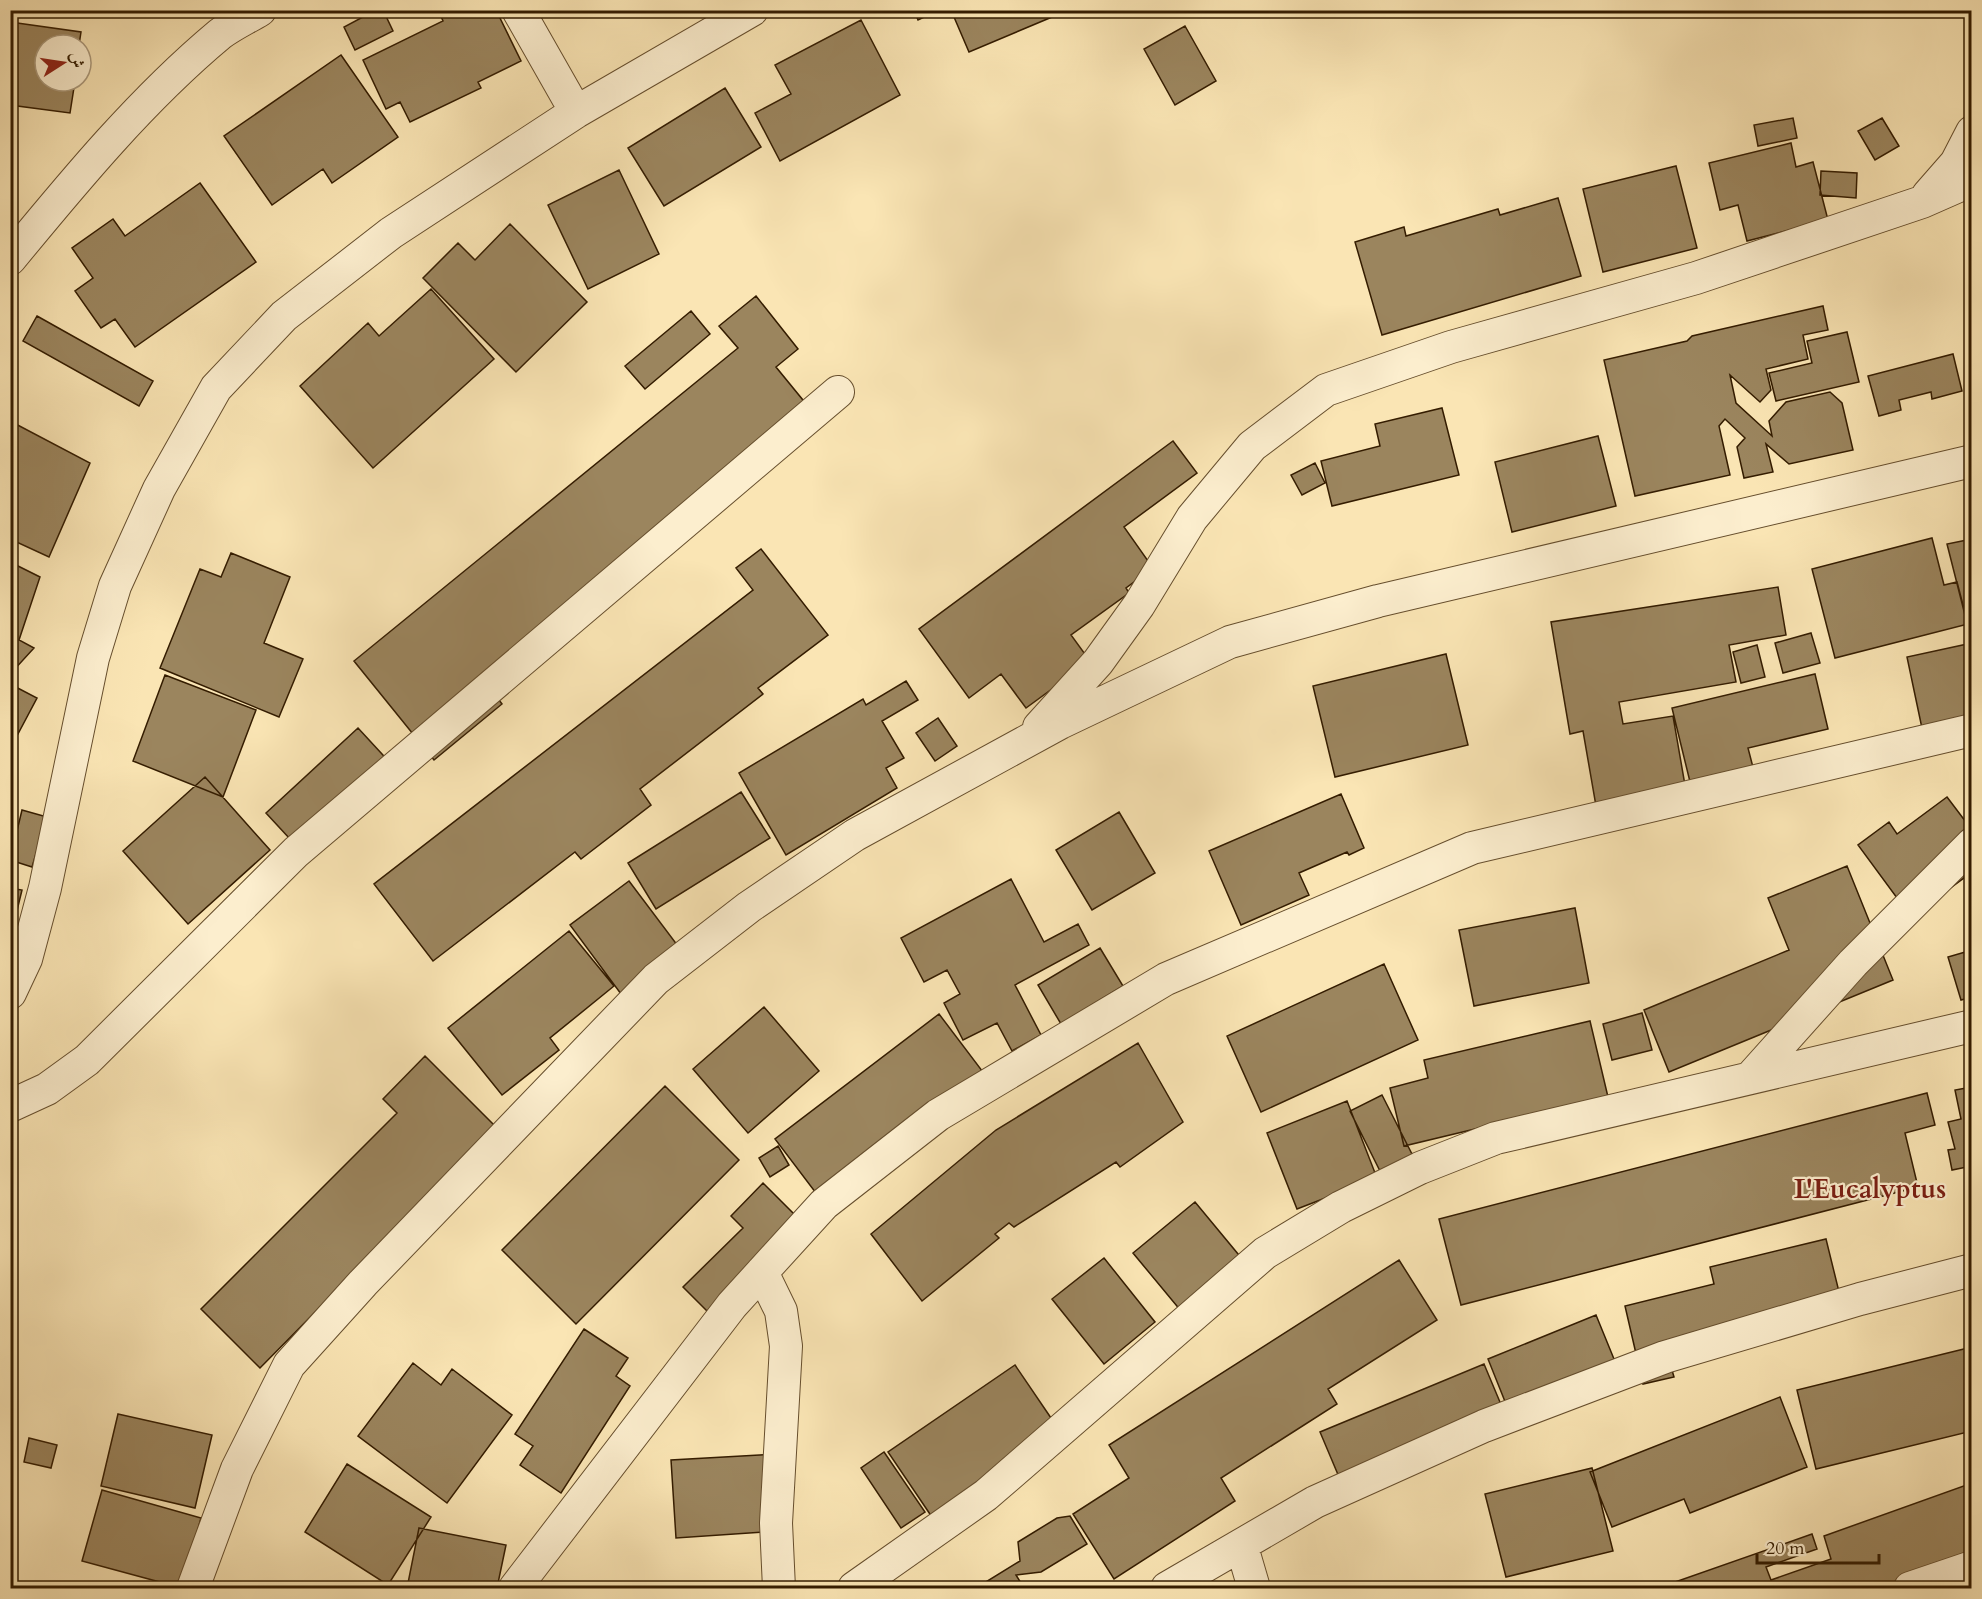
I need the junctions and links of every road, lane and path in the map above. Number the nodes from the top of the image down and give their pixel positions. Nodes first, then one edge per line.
1 (260, 10) edge
2 (518, 10) edge
3 (752, 10) edge
4 (576, 112) junction
5 (1971, 132) edge
6 (1971, 180) edge
7 (1922, 202) junction
8 (10, 259) edge
9 (838, 392) dead end
10 (1971, 461) edge
11 (1971, 730) edge
12 (1024, 743) junction
13 (1971, 843) edge
14 (10, 993) edge
15 (1971, 1026) edge
16 (1750, 1078) junction
17 (10, 1106) edge
18 (1971, 1270) edge
19 (762, 1272) junction
20 (1242, 1547) junction
21 (1971, 1567) edge
22 (193, 1588) edge
23 (515, 1588) edge
24 (779, 1588) edge
25 (854, 1588) edge
26 (1167, 1588) edge
27 (1254, 1588) edge
28 (1910, 1588) edge

1 - 8 street
2 - 4 street
3 - 4 street
4 - 14 street
5 - 7 street
6 - 7 street
7 - 12 street
9 - 17 street
10 - 12 street
11 - 19 street
12 - 22 street
13 - 16 street
15 - 16 street
16 - 25 street
18 - 20 street
19 - 23 street
19 - 24 street
20 - 26 street
20 - 27 street
21 - 28 street

